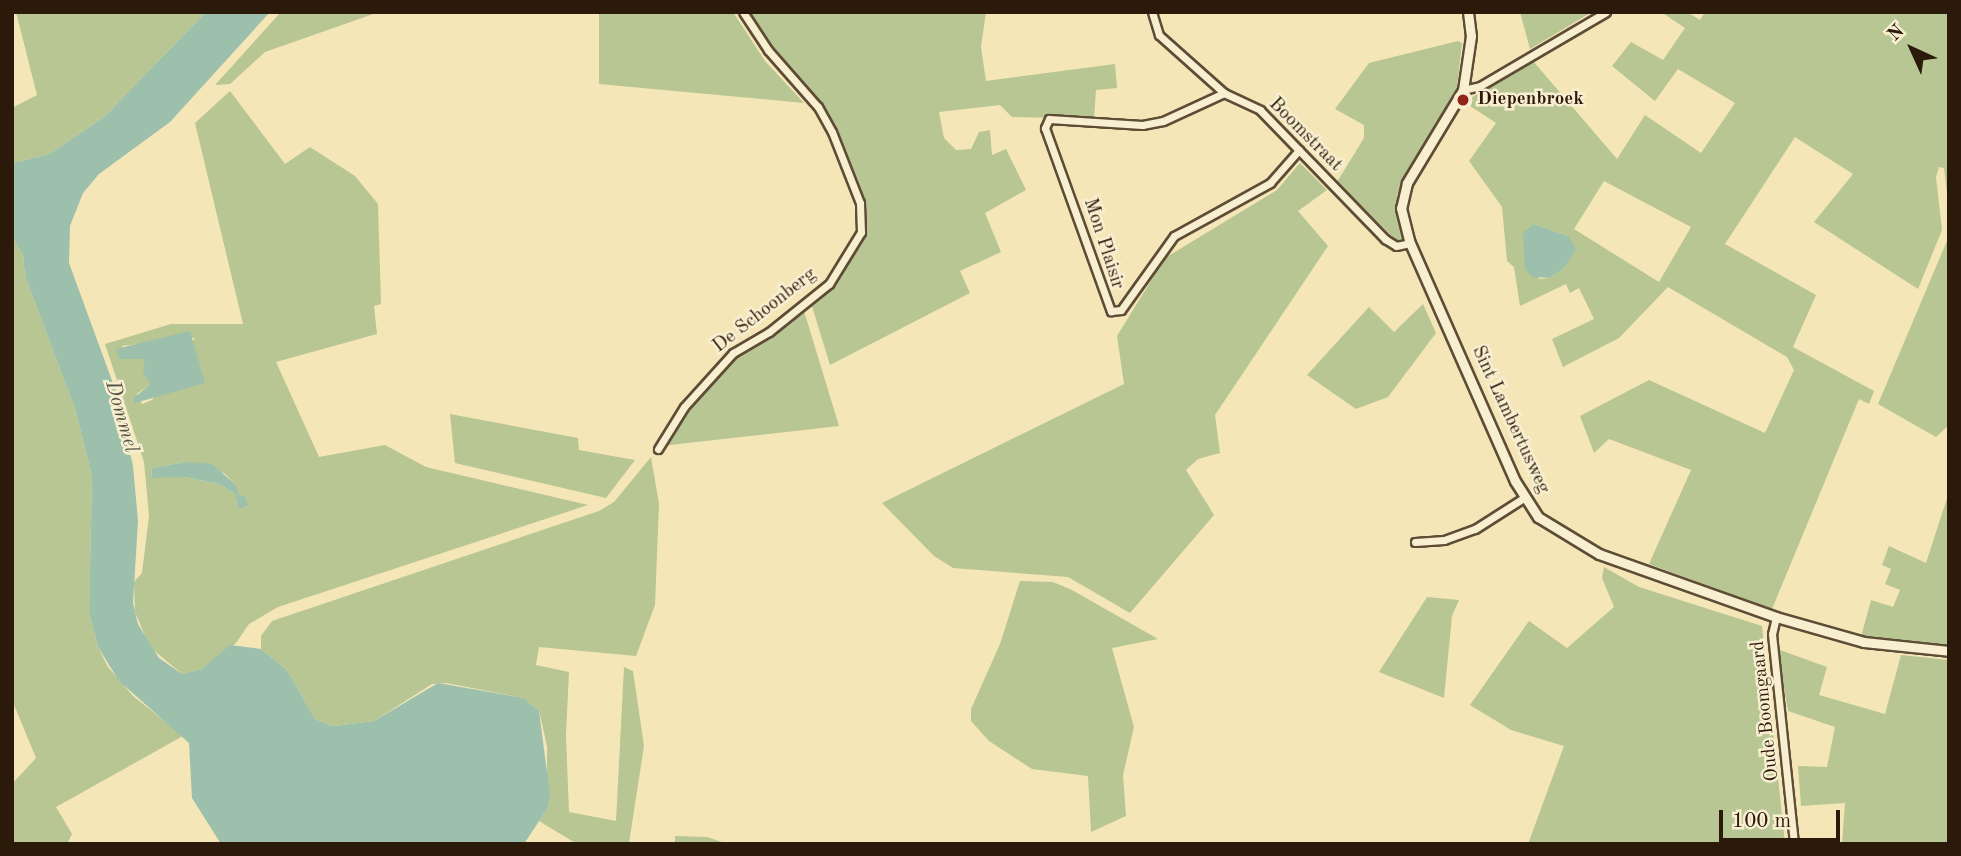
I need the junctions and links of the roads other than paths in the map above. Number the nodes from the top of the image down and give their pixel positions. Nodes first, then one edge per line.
1 (743, 12) edge
2 (1152, 12) edge
3 (1468, 12) edge
4 (1606, 12) edge
5 (1464, 90) junction
6 (1224, 93) junction
7 (1299, 150) junction
8 (1410, 243) junction
9 (658, 449) dead end
10 (1525, 497) junction
11 (1415, 542) dead end
12 (1776, 617) junction
13 (1949, 651) edge
14 (1794, 844) edge

1 - 9 street, De Schoonberg
2 - 6 street, Boomstraat
3 - 5 street, Sint Lambertusweg
4 - 5 street
5 - 8 street, Sint Lambertusweg
6 - 7 street, Boomstraat
6 - 7 street, Mon Plaisir
7 - 8 street, Boomstraat
8 - 10 street, Sint Lambertusweg
10 - 11 street
10 - 12 street, Sint Lambertusweg
12 - 13 street, Sint Lambertusweg
12 - 14 street, Oude Boomgaard

